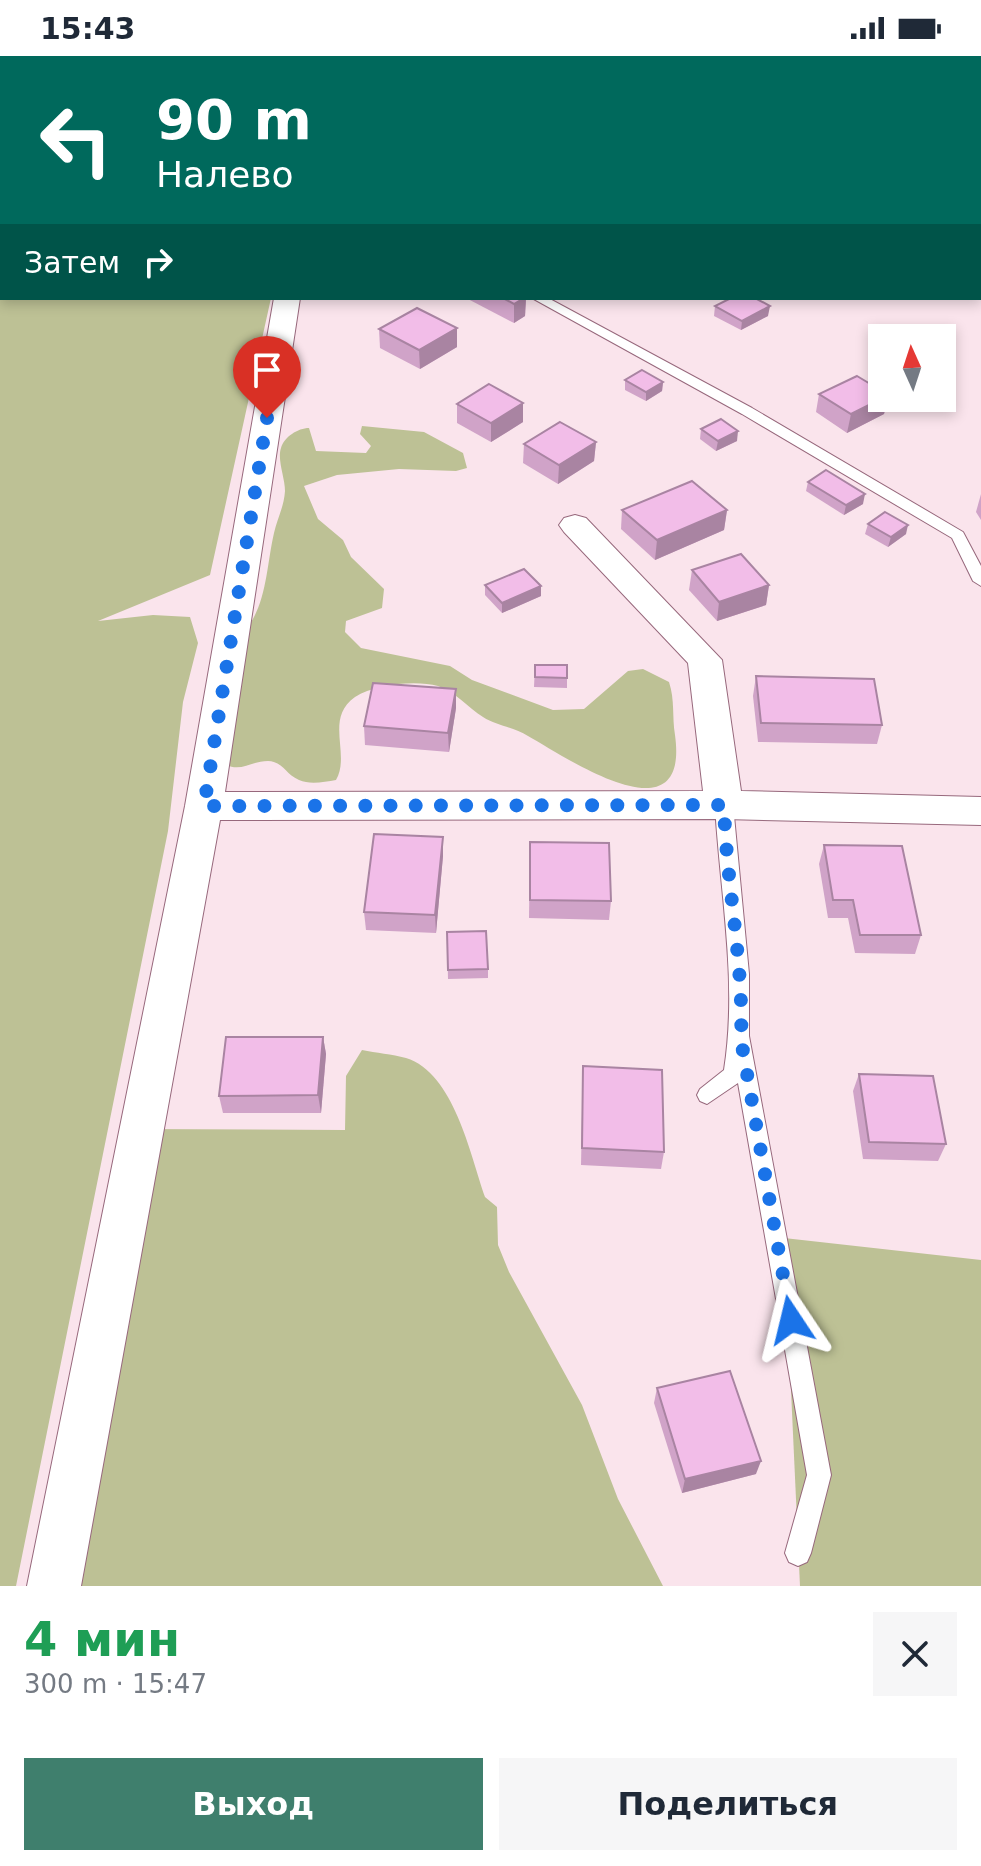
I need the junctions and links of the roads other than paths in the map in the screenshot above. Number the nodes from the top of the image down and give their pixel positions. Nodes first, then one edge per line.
1 (287, 300) edge
2 (542, 300) edge
3 (575, 525) dead end
4 (981, 581) edge
5 (724, 805) junction
6 (204, 806) junction
7 (981, 811) edge
8 (741, 1040) junction
9 (707, 1095) dead end
10 (798, 1553) dead end
11 (54, 1586) edge

1 - 6 street
2 - 4 lane
3 - 5 street
5 - 6 street
5 - 7 street
5 - 8 lane
6 - 11 street
8 - 9 lane
8 - 10 lane

